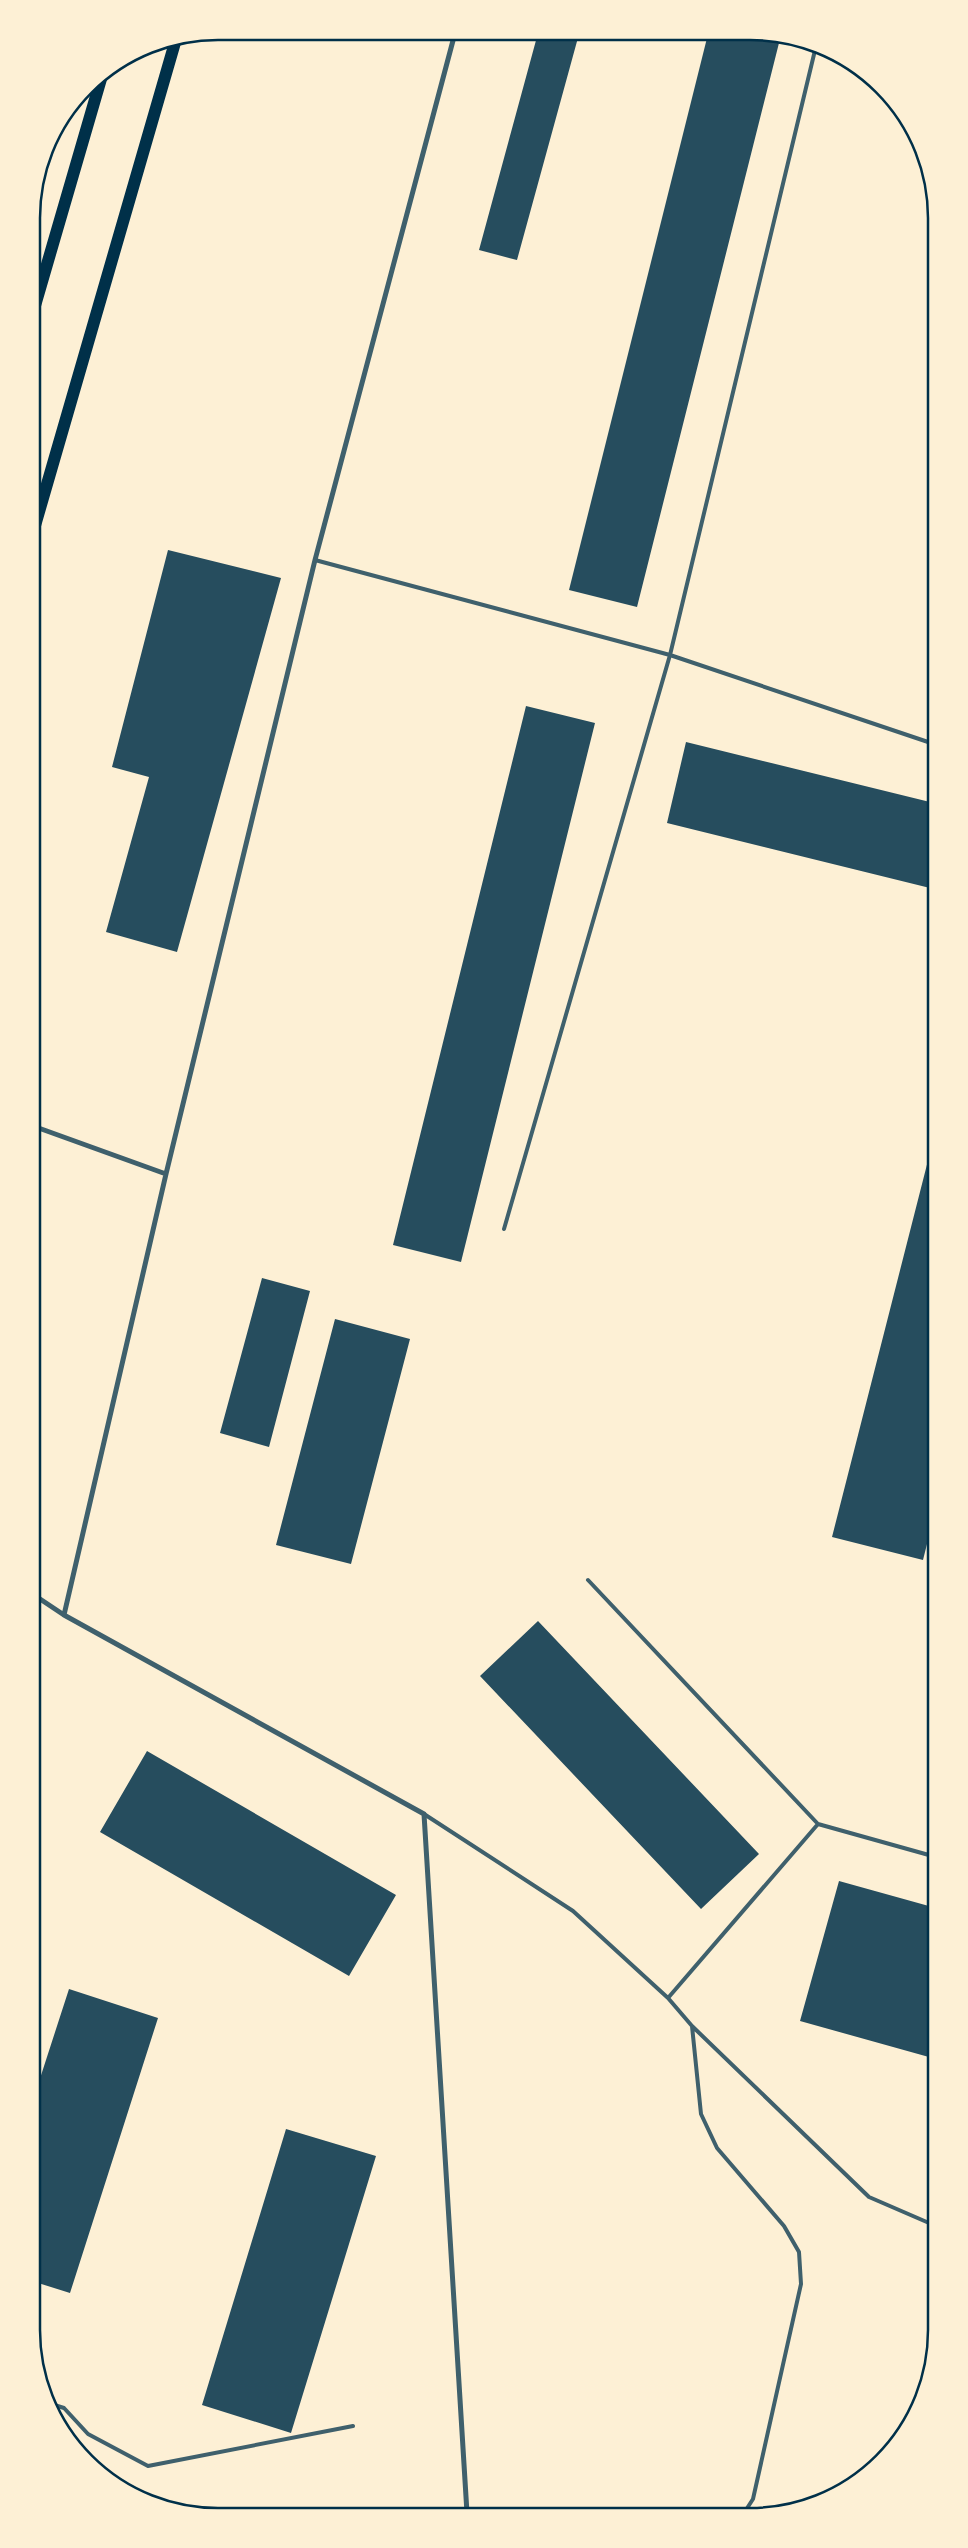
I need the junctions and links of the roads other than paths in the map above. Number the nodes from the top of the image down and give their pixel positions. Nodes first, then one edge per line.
1 (453, 40) edge
2 (174, 45) edge
3 (814, 52) edge
4 (93, 91) edge
5 (40, 286) edge
6 (40, 508) edge
7 (315, 560) junction
8 (670, 655) junction
9 (928, 742) edge
10 (40, 1129) edge
11 (166, 1174) junction
12 (504, 1229) dead end
13 (588, 1580) dead end
14 (40, 1599) edge
15 (64, 1616) junction
16 (424, 1814) junction
17 (818, 1824) junction
18 (928, 1855) edge
19 (668, 1998) junction
20 (692, 2026) junction
21 (928, 2222) edge
22 (57, 2406) edge
23 (353, 2426) dead end
24 (467, 2508) edge
25 (747, 2508) edge

1 - 7 street
2 - 6 main road
3 - 8 lane
4 - 5 main road
7 - 8 lane
7 - 11 street
8 - 9 lane
8 - 12 lane
10 - 11 street
11 - 15 street
13 - 17 lane
14 - 15 street
15 - 16 street
16 - 19 lane
16 - 24 street
17 - 18 lane
17 - 19 lane
19 - 20 lane
20 - 21 lane
20 - 25 lane
22 - 23 lane

